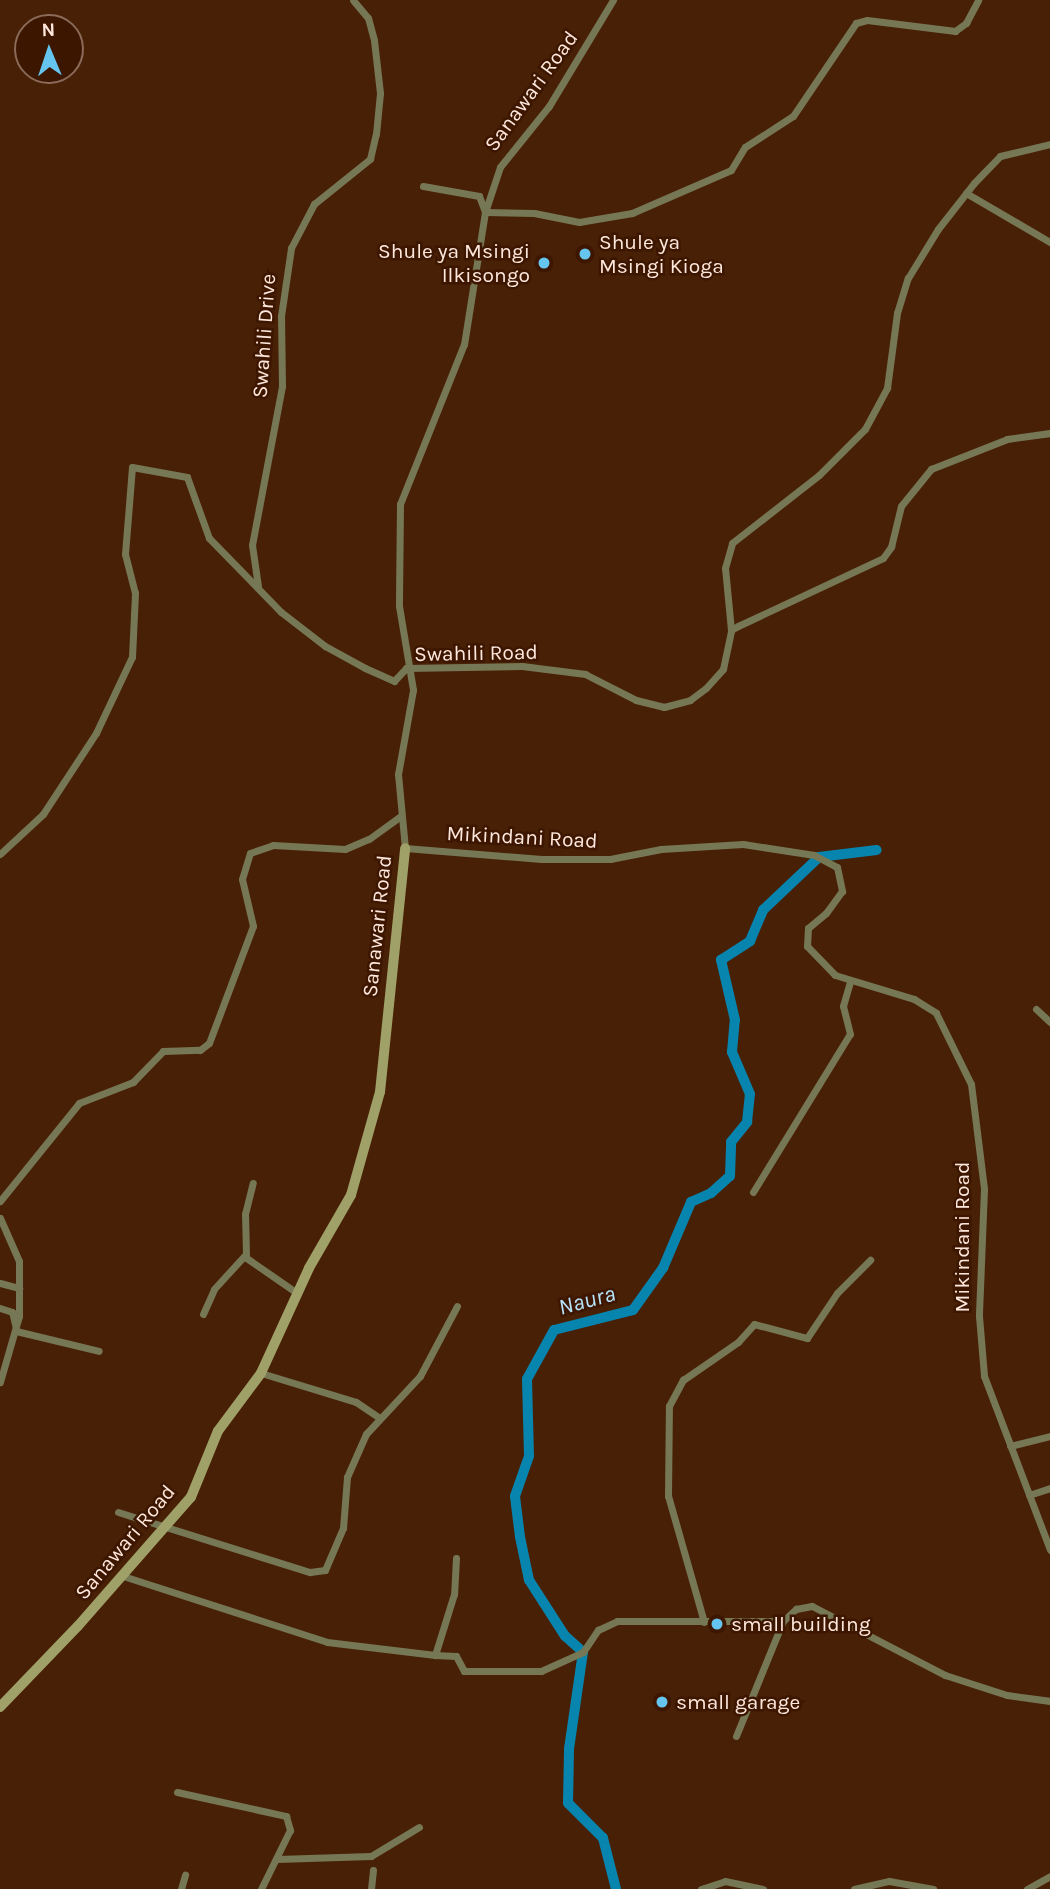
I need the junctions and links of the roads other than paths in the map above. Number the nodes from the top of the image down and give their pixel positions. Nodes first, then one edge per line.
1 (354, 0) edge
2 (613, 0) edge
3 (978, 0) edge
4 (1050, 144) edge
5 (423, 186) dead end
6 (966, 193) junction
7 (485, 212) junction
8 (1050, 242) edge
9 (1050, 433) edge
10 (258, 586) junction
11 (731, 630) junction
12 (406, 668) junction
13 (401, 816) junction
14 (405, 848) junction
15 (0, 854) edge
16 (850, 982) junction
17 (1037, 1009) dead end
18 (1050, 1022) edge
19 (253, 1182) dead end
20 (752, 1192) dead end
21 (0, 1201) edge
22 (0, 1218) edge
23 (245, 1256) junction
24 (870, 1260) dead end
25 (0, 1283) edge
26 (19, 1288) junction
27 (297, 1293) junction
28 (457, 1306) dead end
29 (0, 1308) edge
30 (203, 1314) dead end
31 (16, 1330) junction
32 (99, 1351) dead end
33 (261, 1373) junction
34 (0, 1382) edge
35 (379, 1417) junction
36 (1050, 1436) edge
37 (1010, 1447) junction
38 (1050, 1488) edge
39 (1029, 1495) junction
40 (118, 1512) dead end
41 (164, 1529) junction
42 (1050, 1550) edge
43 (456, 1558) dead end
44 (123, 1576) junction
45 (783, 1621) junction
46 (704, 1622) junction
47 (435, 1655) junction
48 (1050, 1701) edge
49 (0, 1707) edge
50 (736, 1735) dead end
51 (177, 1792) dead end
52 (419, 1827) dead end
53 (277, 1859) junction
54 (373, 1870) dead end
55 (185, 1875) dead end
56 (1050, 1875) edge
57 (181, 1889) edge
58 (261, 1889) edge
59 (371, 1889) edge
60 (701, 1889) edge
61 (763, 1889) edge
62 (854, 1889) edge
63 (933, 1889) edge
64 (1027, 1889) edge

1 - 10 street, Swahili Drive
2 - 7 street, Sanawari Road
3 - 7 street
4 - 6 street
5 - 7 street
6 - 8 street
6 - 11 street, Swahili Road
7 - 12 street, Sanawari Road
9 - 11 street
10 - 12 street, Swahili Road
10 - 15 street, Swahili Road
11 - 12 street, Swahili Road
12 - 13 street, Sanawari Road
13 - 14 street, Sanawari Road
13 - 21 street
14 - 16 street, Mikindani Road
14 - 27 street, Sanawari Road
16 - 20 street
16 - 37 street, Mikindani Road
17 - 18 street
19 - 23 street
22 - 26 street
23 - 27 street
23 - 30 street
24 - 46 street
25 - 26 street
26 - 31 street
27 - 33 street, Sanawari Road
28 - 35 street
29 - 31 street
31 - 32 street
31 - 34 street
33 - 35 street
33 - 41 street, Sanawari Road
35 - 41 street
36 - 37 street
37 - 39 street, Mikindani Road
38 - 39 street
39 - 42 street, Mikindani Road
40 - 41 street
41 - 44 street, Sanawari Road
43 - 47 street
44 - 47 street
44 - 49 street, Sanawari Road
45 - 46 street
45 - 48 street
45 - 50 street
46 - 47 street
51 - 53 street
52 - 53 street
53 - 58 street
54 - 59 street
55 - 57 street
56 - 64 street
60 - 61 street
62 - 63 street

